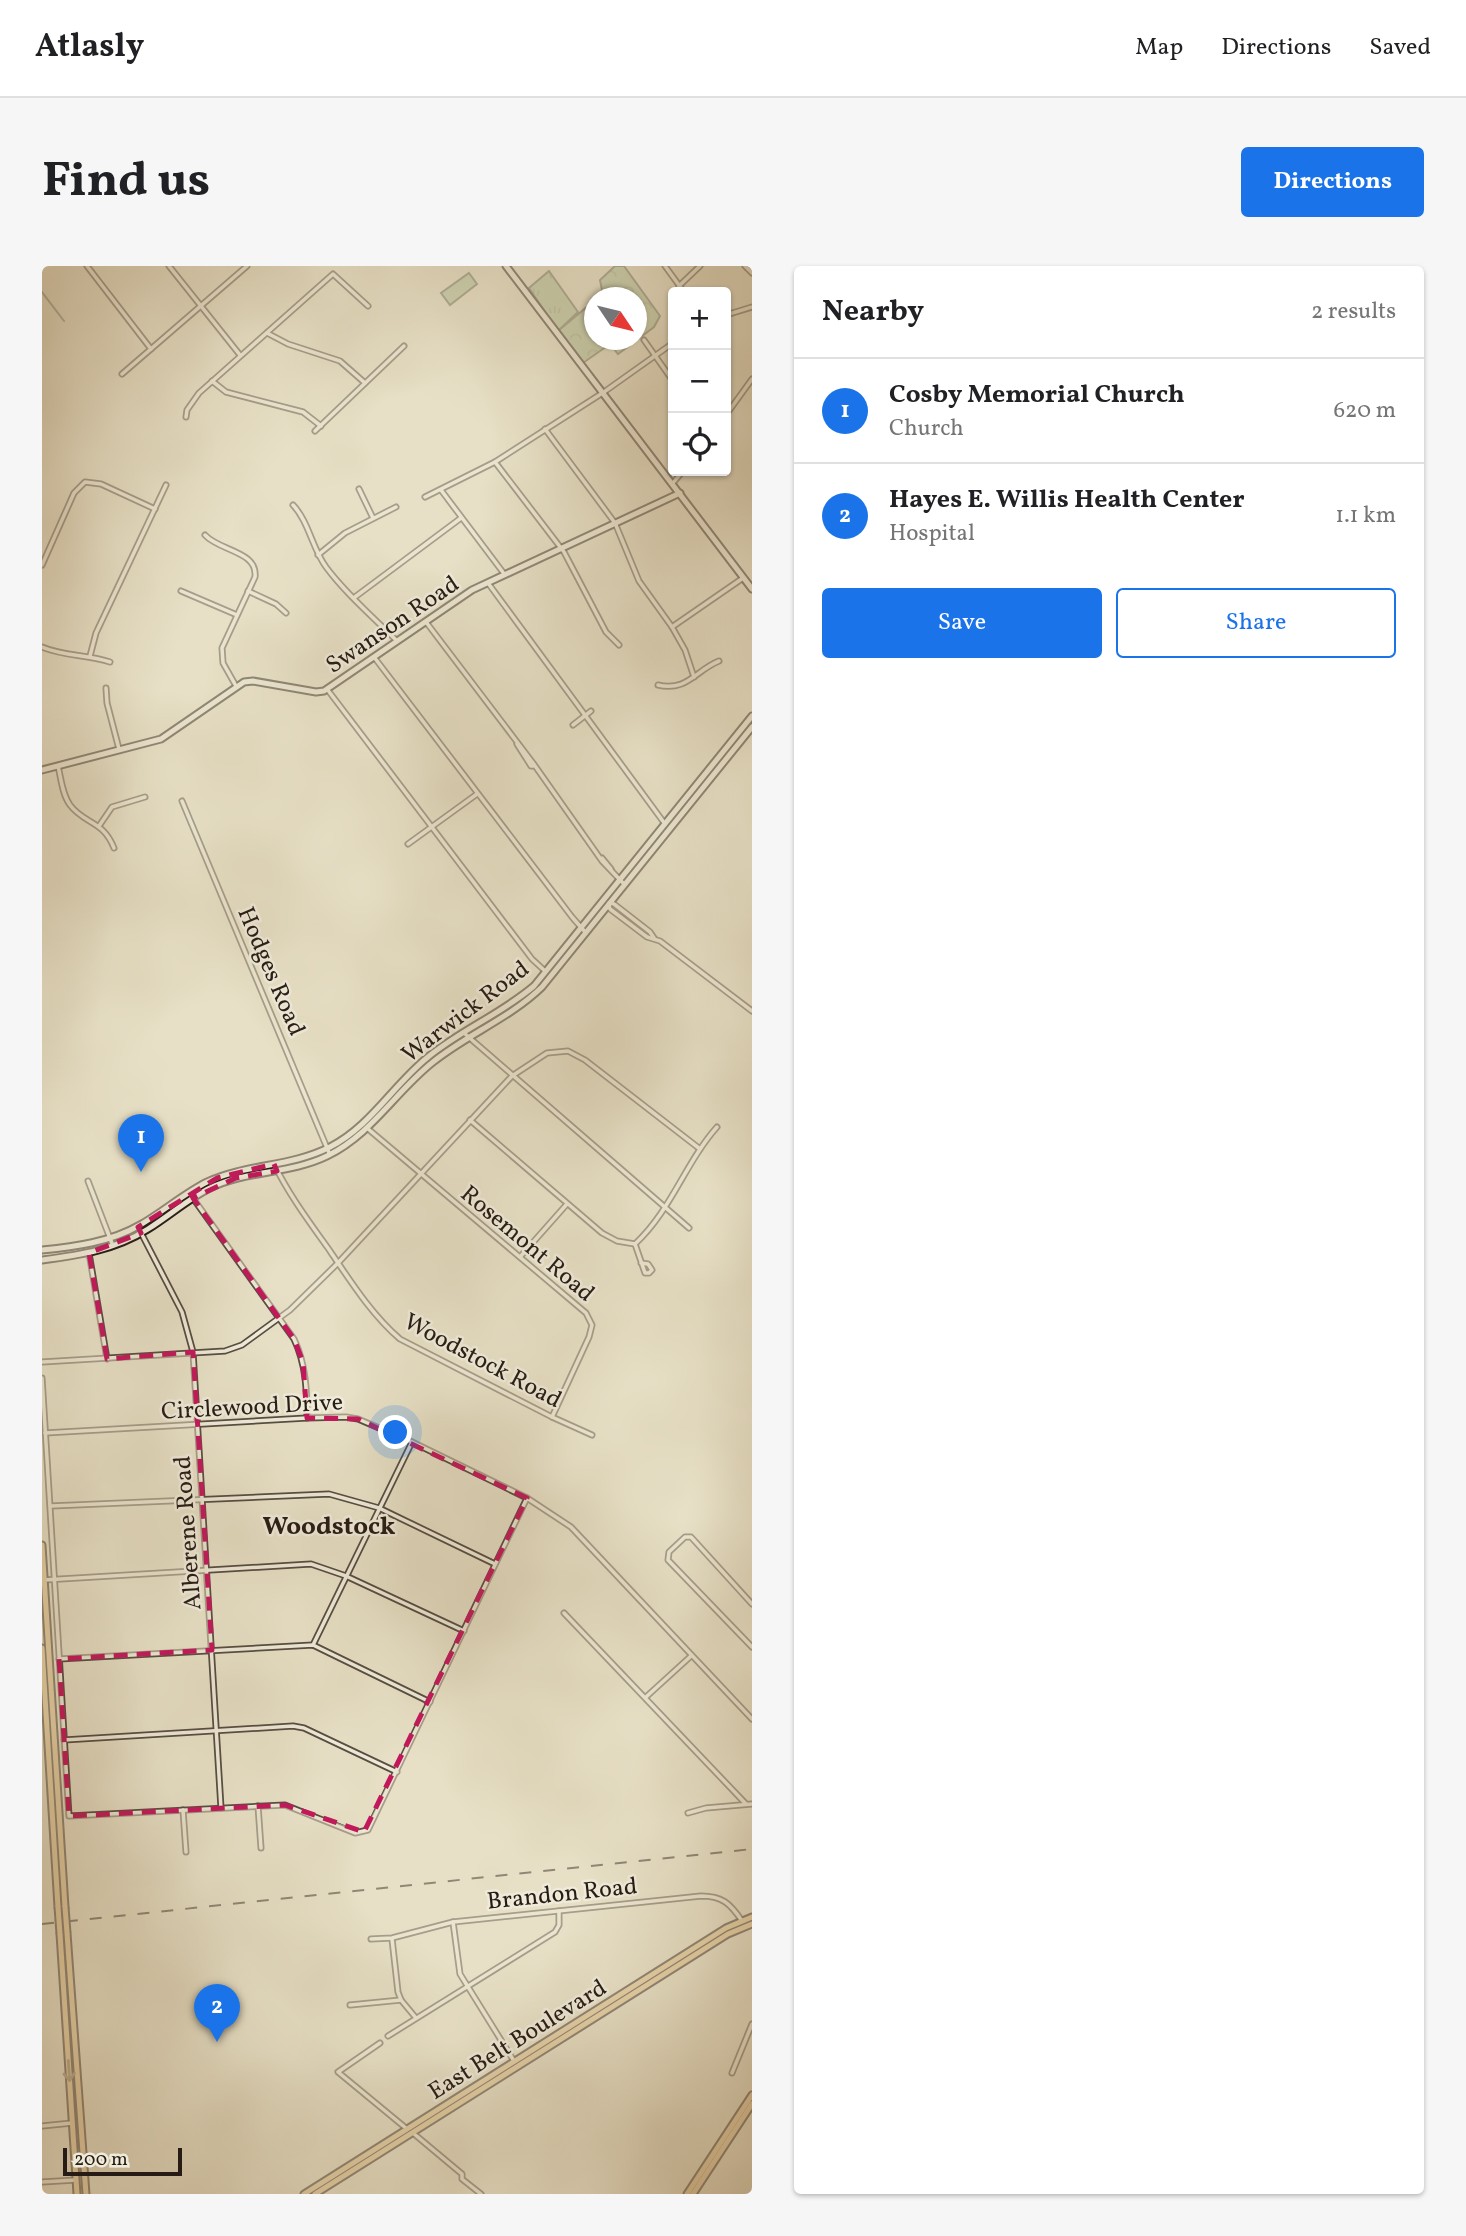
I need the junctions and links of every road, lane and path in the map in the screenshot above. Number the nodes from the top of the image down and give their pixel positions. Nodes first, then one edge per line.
1 (87, 266) edge
2 (169, 266) edge
3 (247, 266) edge
4 (506, 266) edge
5 (665, 266) edge
6 (700, 266) edge
7 (745, 266) edge
8 (752, 273) edge
9 (680, 286) joint
10 (201, 306) junction
11 (368, 306) dead end
12 (752, 307) edge
13 (731, 313) edge
14 (267, 333) junction
15 (647, 345) edge
16 (404, 346) dead end
17 (668, 346) edge
18 (151, 349) junction
19 (240, 355) junction
20 (654, 356) junction
21 (122, 374) dead end
22 (668, 374) edge
23 (752, 379) edge
24 (212, 381) junction
25 (365, 383) junction
26 (604, 392) junction
27 (727, 413) edge
28 (186, 417) dead end
29 (321, 426) junction
30 (545, 429) junction
31 (315, 431) dead end
32 (495, 462) junction
33 (679, 476) edge
34 (673, 483) junction
35 (166, 485) dead end
36 (359, 489) dead end
37 (441, 490) junction
38 (680, 493) junction
39 (425, 497) dead end
40 (293, 505) dead end
41 (396, 508) dead end
42 (155, 509) junction
43 (373, 518) junction
44 (461, 518) junction
45 (615, 523) junction
46 (205, 535) dead end
47 (561, 548) junction
48 (318, 555) junction
49 (42, 565) edge
50 (505, 575) junction
51 (743, 578) junction
52 (488, 583) junction
53 (752, 589) edge
54 (181, 591) dead end
55 (248, 591) junction
56 (355, 597) junction
57 (286, 613) dead end
58 (237, 615) junction
59 (426, 622) junction
60 (672, 627) junction
61 (397, 641) junction
62 (619, 645) dead end
63 (42, 647) edge
64 (90, 656) junction
65 (374, 656) junction
66 (719, 661) dead end
67 (110, 662) dead end
68 (694, 677) junction
69 (658, 685) dead end
70 (236, 686) junction
71 (106, 688) dead end
72 (327, 689) junction
73 (590, 711) dead end
74 (586, 715) junction
75 (752, 716) edge
76 (572, 725) dead end
77 (752, 727) edge
78 (120, 751) junction
79 (58, 766) junction
80 (42, 770) edge
81 (477, 794) junction
82 (145, 797) dead end
83 (182, 801) dead end
84 (667, 825) junction
85 (99, 826) junction
86 (431, 827) junction
87 (408, 844) dead end
88 (114, 848) dead end
89 (622, 881) junction
90 (606, 901) junction
91 (584, 930) junction
92 (549, 974) junction
93 (752, 1011) edge
94 (464, 1033) junction
95 (470, 1038) junction
96 (512, 1076) junction
97 (470, 1120) junction
98 (365, 1127) junction
99 (717, 1127) dead end
100 (700, 1149) junction
101 (329, 1151) junction
102 (276, 1168) junction
103 (419, 1174) junction
104 (88, 1181) dead end
105 (195, 1197) junction
106 (567, 1204) junction
107 (666, 1208) junction
108 (689, 1228) dead end
109 (140, 1230) junction
110 (110, 1237) junction
111 (635, 1244) junction
112 (113, 1246) junction
113 (42, 1250) edge
114 (89, 1253) junction
115 (520, 1257) junction
116 (42, 1260) edge
117 (338, 1263) junction
118 (641, 1263) dead end
119 (279, 1318) junction
120 (193, 1352) junction
121 (107, 1359) junction
122 (42, 1362) edge
123 (42, 1378) edge
124 (552, 1417) junction
125 (307, 1418) junction
126 (198, 1426) junction
127 (45, 1433) junction
128 (592, 1434) dead end
129 (412, 1442) junction
130 (202, 1498) junction
131 (527, 1498) junction
132 (50, 1506) junction
133 (379, 1508) junction
134 (42, 1545) edge
135 (495, 1564) junction
136 (205, 1571) junction
137 (346, 1576) junction
138 (43, 1580) edge
139 (54, 1580) junction
140 (752, 1604) edge
141 (565, 1614) dead end
142 (464, 1631) junction
143 (313, 1645) junction
144 (752, 1647) edge
145 (42, 1648) edge
146 (212, 1650) junction
147 (691, 1656) junction
148 (59, 1659) junction
149 (646, 1697) junction
150 (430, 1702) junction
151 (752, 1719) edge
152 (216, 1732) junction
153 (64, 1740) junction
154 (397, 1772) junction
155 (749, 1804) edge
156 (258, 1806) junction
157 (221, 1808) junction
158 (183, 1810) junction
159 (688, 1812) dead end
160 (261, 1847) dead end
161 (186, 1853) dead end
162 (62, 1907) junction
163 (559, 1911) junction
164 (752, 1917) edge
165 (453, 1922) junction
166 (743, 1923) junction
167 (752, 1924) edge
168 (64, 1934) junction
169 (392, 1938) junction
170 (371, 1939) dead end
171 (467, 1987) junction
172 (401, 2000) junction
173 (350, 2005) dead end
174 (416, 2018) junction
175 (752, 2024) edge
176 (388, 2036) dead end
177 (380, 2042) dead end
178 (516, 2064) junction
179 (732, 2073) dead end
180 (752, 2095) edge
181 (71, 2104) junction
182 (752, 2104) edge
183 (81, 2114) junction
184 (72, 2123) junction
185 (42, 2126) edge
186 (407, 2129) junction
187 (413, 2133) junction
188 (82, 2135) junction
189 (76, 2180) junction
190 (42, 2182) edge
191 (87, 2192) edge
192 (76, 2194) edge
193 (304, 2194) edge
194 (315, 2194) edge
195 (481, 2194) edge
196 (687, 2194) edge
197 (693, 2194) edge

1 - 18 street
2 - 10 street
3 - 10 street
4 - 26 main road
5 - 9 street
6 - 9 street
7 - 8 street
10 - 18 street
10 - 19 street
11 - 14 street
12 - 13 street
14 - 19 street
14 - 25 street
15 - 20 street
16 - 25 street
17 - 20 street
18 - 21 street
19 - 24 street
20 - 22 street
20 - 26 street
23 - 27 street
24 - 28 street
24 - 29 street
25 - 29 street
26 - 30 street
26 - 34 main road
29 - 31 street
30 - 32 street
30 - 45 street
32 - 37 street
32 - 47 street
33 - 34 street
34 - 38 main road
35 - 42 street
36 - 43 street
37 - 39 street
37 - 44 street
38 - 45 main road, Swanson Road
38 - 51 main road
40 - 48 street
41 - 43 street
42 - 49 street
42 - 64 street
43 - 48 street
44 - 50 street
44 - 56 street
45 - 47 main road, Swanson Road
45 - 60 street
46 - 55 street
47 - 50 main road, Swanson Road
47 - 62 street
48 - 56 street
50 - 52 main road, Swanson Road
51 - 53 main road
51 - 60 street
52 - 59 main road, Swanson Road
52 - 74 street
54 - 58 street
55 - 57 street
55 - 58 street
56 - 61 street
58 - 70 street
59 - 61 main road, Swanson Road
59 - 89 street
60 - 68 street
61 - 65 main road, Swanson Road
63 - 64 street
64 - 67 street
65 - 72 main road, Swanson Road
65 - 81 street
66 - 68 street
68 - 69 street
70 - 72 main road, Swanson Road
70 - 78 main road
71 - 78 street
72 - 86 street
73 - 74 street
74 - 76 street
74 - 84 street
75 - 84 main road, Warwick Road
77 - 84 main road, Warwick Road
78 - 79 main road
79 - 80 main road
79 - 85 street
81 - 86 street
81 - 91 street
82 - 85 street
83 - 101 street, Hodges Road
84 - 89 main road, Warwick Road
85 - 88 street
86 - 87 street
86 - 92 street
89 - 90 main road, Warwick Road
90 - 91 main road, Warwick Road
90 - 93 street
91 - 92 main road, Warwick Road
92 - 94 main road, Warwick Road
92 - 95 main road, Warwick Road
94 - 95 street
94 - 98 main road, Warwick Road
95 - 96 street
95 - 98 main road, Warwick Road
96 - 97 street
96 - 100 street
96 - 107 street
97 - 103 street
97 - 106 street
98 - 101 main road, Warwick Road
98 - 103 street, Rosemont Road
99 - 100 street
100 - 107 street
101 - 102 main road, Warwick Road
102 - 105 main road, Warwick Road
102 - 109 main road, Warwick Road
102 - 117 street, Woodstock Road
103 - 115 street, Rosemont Road
103 - 117 street
104 - 110 street
105 - 109 main road, Warwick Road
105 - 119 street
106 - 111 street
106 - 115 street
107 - 108 street
107 - 111 street
109 - 110 main road, Warwick Road
109 - 112 main road, Warwick Road
109 - 120 street, Alberene Road
110 - 112 street
110 - 113 main road, Warwick Road
111 - 118 street
112 - 114 main road, Warwick Road
114 - 116 main road, Warwick Road
114 - 121 street
115 - 124 street, Rosemont Road
117 - 119 street
117 - 124 street, Woodstock Road
119 - 120 street
119 - 125 street
120 - 121 street
120 - 126 street, Alberene Road
121 - 122 street
123 - 127 street
124 - 128 street, Woodstock Road
125 - 126 street, Circlewood Drive
125 - 129 street, Circlewood Drive
126 - 127 street, Circlewood Drive
126 - 130 street, Alberene Road
127 - 132 street
129 - 131 street, Circlewood Drive
129 - 133 street
130 - 132 street
130 - 133 street
130 - 136 street, Alberene Road
131 - 135 street
131 - 147 street, Circlewood Drive
132 - 139 street
133 - 135 street
133 - 137 street
134 - 138 main road
135 - 142 street
136 - 137 street
136 - 139 street
136 - 146 street, Alberene Road
137 - 142 street
137 - 143 street
138 - 139 street
138 - 162 main road
139 - 148 street
140 - 144 street
141 - 149 street
142 - 150 street
143 - 146 street
143 - 150 street
145 - 162 main road
146 - 148 street
146 - 152 street, Alberene Road
147 - 149 street
147 - 151 street, Circlewood Drive
148 - 153 street
149 - 155 street
150 - 154 street
152 - 153 street
152 - 154 street
152 - 157 street, Alberene Road
153 - 158 street
154 - 156 street
155 - 159 street
156 - 157 street
156 - 160 street
157 - 158 street
158 - 161 street
162 - 168 main road, bridge
163 - 165 street, Brandon Road
163 - 166 street, Brandon Road
163 - 171 street
164 - 166 main road, East Belt Boulevard
165 - 169 street, Brandon Road
165 - 171 street
166 - 167 main road, East Belt Boulevard
166 - 178 main road, East Belt Boulevard
168 -> 181 main road
168 - 183 main road
169 - 170 street, Brandon Road
169 - 172 street
171 - 174 street
171 - 178 street
172 - 173 street
172 - 174 street
174 - 176 street
175 - 179 street
177 - 186 street
178 - 186 main road, East Belt Boulevard
178 - 187 main road, East Belt Boulevard
180 - 196 main road
181 - 183 main road
181 - 184 main road
182 - 197 main road
183 - 188 main road
184 - 185 street
184 - 188 main road
184 - 189 main road
186 - 187 street
186 - 193 main road, East Belt Boulevard
187 - 194 main road, East Belt Boulevard
187 - 195 street
188 - 191 main road
189 - 190 street
189 - 192 main road

